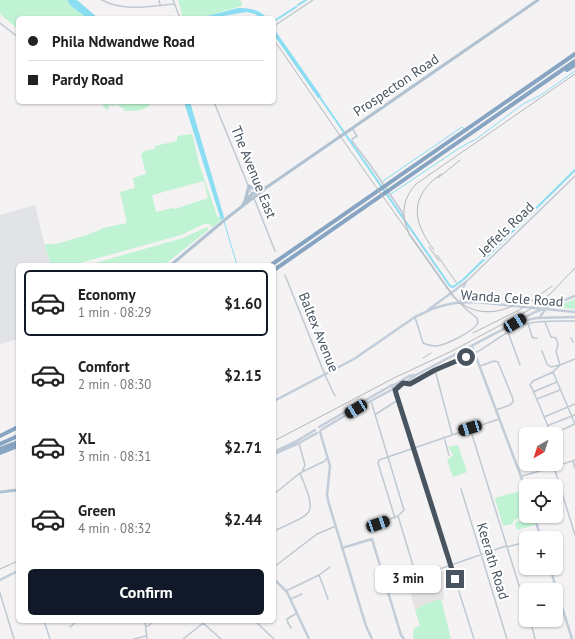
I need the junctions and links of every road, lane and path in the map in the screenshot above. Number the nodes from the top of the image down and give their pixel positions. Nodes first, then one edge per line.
1 (102, 0) edge
2 (159, 0) edge
3 (173, 0) edge
4 (313, 0) edge
5 (538, 0) edge
6 (174, 4) junction
7 (160, 5) junction
8 (178, 16) edge
9 (0, 23) edge
10 (276, 25) edge
11 (16, 35) edge
12 (575, 53) edge
13 (575, 61) edge
14 (575, 64) edge
15 (518, 100) junction
16 (215, 104) edge
17 (352, 128) junction
18 (575, 176) edge
19 (249, 186) junction
20 (267, 187) junction
21 (259, 190) junction
22 (253, 196) junction
23 (245, 201) junction
24 (241, 207) junction
25 (275, 251) dead end
26 (173, 263) edge
27 (274, 263) edge
28 (276, 269) edge
29 (285, 276) dead end
30 (466, 282) junction
31 (460, 294) junction
32 (575, 296) edge
33 (462, 301) junction
34 (469, 302) junction
35 (546, 308) junction
36 (424, 312) junction
37 (575, 312) edge
38 (415, 317) junction
39 (540, 318) junction
40 (575, 318) edge
41 (575, 321) edge
42 (545, 322) junction
43 (515, 323) junction
44 (528, 323) junction
45 (508, 332) junction
46 (537, 338) dead end
47 (575, 338) edge
48 (573, 342) dead end
49 (472, 346) junction
50 (542, 351) dead end
51 (475, 353) junction
52 (575, 359) edge
53 (520, 365) dead end
54 (560, 365) junction
55 (480, 366) junction
56 (435, 370) junction
57 (553, 372) junction
58 (325, 375) junction
59 (416, 375) junction
60 (557, 382) junction
61 (407, 383) junction
62 (395, 387) junction
63 (560, 390) junction
64 (533, 392) junction
65 (335, 396) dead end
66 (276, 400) edge
67 (398, 400) junction
68 (536, 400) junction
69 (371, 401) junction
70 (575, 404) edge
71 (568, 407) junction
72 (496, 410) junction
73 (376, 414) junction
74 (575, 415) edge
75 (572, 416) junction
76 (544, 417) junction
77 (499, 419) junction
78 (575, 424) edge
79 (548, 425) junction
80 (16, 428) edge
81 (470, 428) junction
82 (318, 430) junction
83 (452, 434) junction
84 (0, 436) edge
85 (16, 437) edge
86 (444, 437) junction
87 (298, 442) junction
88 (16, 443) edge
89 (0, 444) edge
90 (16, 447) edge
91 (413, 447) junction
92 (0, 449) edge
93 (276, 452) edge
94 (0, 453) edge
95 (449, 455) dead end
96 (327, 456) junction
97 (387, 457) junction
98 (574, 460) edge
99 (325, 461) junction
100 (563, 464) edge
101 (305, 465) junction
102 (330, 466) junction
103 (310, 468) junction
104 (575, 468) edge
105 (540, 471) edge
106 (555, 471) edge
107 (301, 472) junction
108 (522, 476) junction
109 (523, 479) edge
110 (460, 489) dead end
111 (16, 490) edge
112 (0, 492) edge
113 (276, 492) edge
114 (398, 516) junction
115 (395, 518) junction
116 (336, 526) junction
117 (369, 527) dead end
118 (276, 530) edge
119 (575, 535) edge
120 (519, 544) edge
121 (507, 547) junction
122 (342, 548) junction
123 (481, 555) junction
124 (276, 565) edge
125 (450, 565) junction
126 (330, 567) dead end
127 (16, 572) edge
128 (319, 575) junction
129 (552, 575) edge
130 (0, 580) edge
131 (276, 581) edge
132 (519, 586) edge
133 (286, 591) junction
134 (0, 593) edge
135 (302, 594) dead end
136 (291, 599) junction
137 (328, 599) dead end
138 (297, 613) junction
139 (45, 623) edge
140 (75, 623) edge
141 (145, 623) edge
142 (151, 623) edge
143 (203, 623) joint
144 (257, 623) edge
145 (70, 627) dead end
146 (146, 627) junction
147 (532, 627) edge
148 (291, 628) dead end
149 (147, 636) junction
150 (187, 636) junction
151 (14, 639) edge
152 (50, 639) edge
153 (134, 639) edge
154 (147, 639) edge
155 (183, 639) edge
156 (189, 639) edge
157 (221, 639) edge
158 (274, 639) edge
159 (309, 639) edge
160 (372, 639) edge
161 (404, 639) edge
162 (474, 639) edge
163 (507, 639) edge
164 (536, 639) edge
165 (572, 639) edge

1 - 7 street
2 - 7 street
3 - 6 street
4 - 10 street
5 - 17 main road, Prospecton Road
6 - 7 street
6 - 8 street
9 - 11 street
12 - 27 highway
13 - 15 highway
14 - 15 highway
15 - 28 highway
16 - 19 street, The Avenue East
17 - 20 main road, Prospecton Road
17 - 38 street
18 - 30 street, Jeffels Road
19 - 21 main road
19 - 22 street, The Avenue East
19 - 23 main road
20 - 21 main road
20 - 22 main road
21 - 22 main road
22 - 23 main road
22 - 24 main road
22 - 25 street, The Avenue East
23 - 24 main road
24 - 26 main road
29 - 58 street, Baltex Avenue
30 - 31 street, Jeffels Road
30 - 36 street
31 - 33 street
31 - 34 street
32 - 35 street
33 - 34 street, Wanda Cele Road
33 - 36 street, Wanda Cele Road
34 - 37 street, Wanda Cele Road
35 - 39 street
35 - 43 street
36 - 38 street
38 - 58 street
39 - 40 street
39 - 43 street
41 - 42 street
42 - 44 street
42 - 54 street
43 - 49 street
44 - 45 street
44 - 46 street
45 - 51 street
45 - 53 street
47 - 48 street
49 - 51 street
49 - 59 street
50 - 54 street
51 - 55 street
51 - 56 street
52 - 54 street
54 - 57 street
55 - 72 street
55 - 72 street
56 - 61 street
56 - 83 street
57 - 60 street
57 - 64 street
58 - 65 street, Baltex Avenue
58 - 66 street
59 - 61 street
59 - 62 street
60 - 63 street
60 - 64 street
61 - 62 street
62 - 67 street
62 - 69 street
62 - 82 street
63 - 68 street
63 - 71 street
64 - 68 street
67 - 73 street
67 - 91 street
68 - 76 street
69 - 73 street
69 - 82 street
70 - 71 street
71 - 75 street
71 - 76 street
72 - 77 street
73 - 97 street
74 - 75 street
75 - 78 street
75 - 79 street
76 - 79 street
77 - 81 street
77 - 108 street
78 - 79 street
80 - 84 highway
81 - 83 street
81 - 121 street
82 - 87 street
82 - 96 street
83 - 86 street
85 - 89 highway
86 - 91 street
86 - 95 street
87 - 93 street
87 - 101 street
88 - 92 highway
90 - 94 highway
91 - 97 street
91 - 125 street
96 - 99 street
96 - 102 street
97 - 114 street
97 - 115 street
98 - 100 street
98 - 104 street
99 - 102 street
99 - 103 street
101 - 103 street
101 - 107 street
102 - 116 street
103 - 107 street
105 - 108 street
106 - 119 street
107 - 113 street
107 - 118 street
108 - 109 street
110 - 123 street, Keerath Road
111 - 112 main road
114 - 115 street
114 - 125 street
115 - 117 street
116 - 122 street
116 - 124 street
120 - 121 street
121 - 123 street
121 - 132 street
122 - 160 street
122 - 161 street
123 - 125 street
123 - 163 street, Keerath Road
125 - 162 street
126 - 128 street
127 - 130 street
128 - 133 street
128 - 137 street
129 - 165 street
131 - 133 street
133 - 136 street
134 - 151 street
135 - 136 street
136 - 138 street
138 - 148 street
138 - 159 street
139 - 152 street
140 - 145 street
141 - 146 street
142 - 146 street
143 - 150 street
143 - 157 street
144 - 158 street
146 - 149 street
147 - 164 street
149 - 153 street
149 - 154 street
150 - 155 street
150 - 156 street

